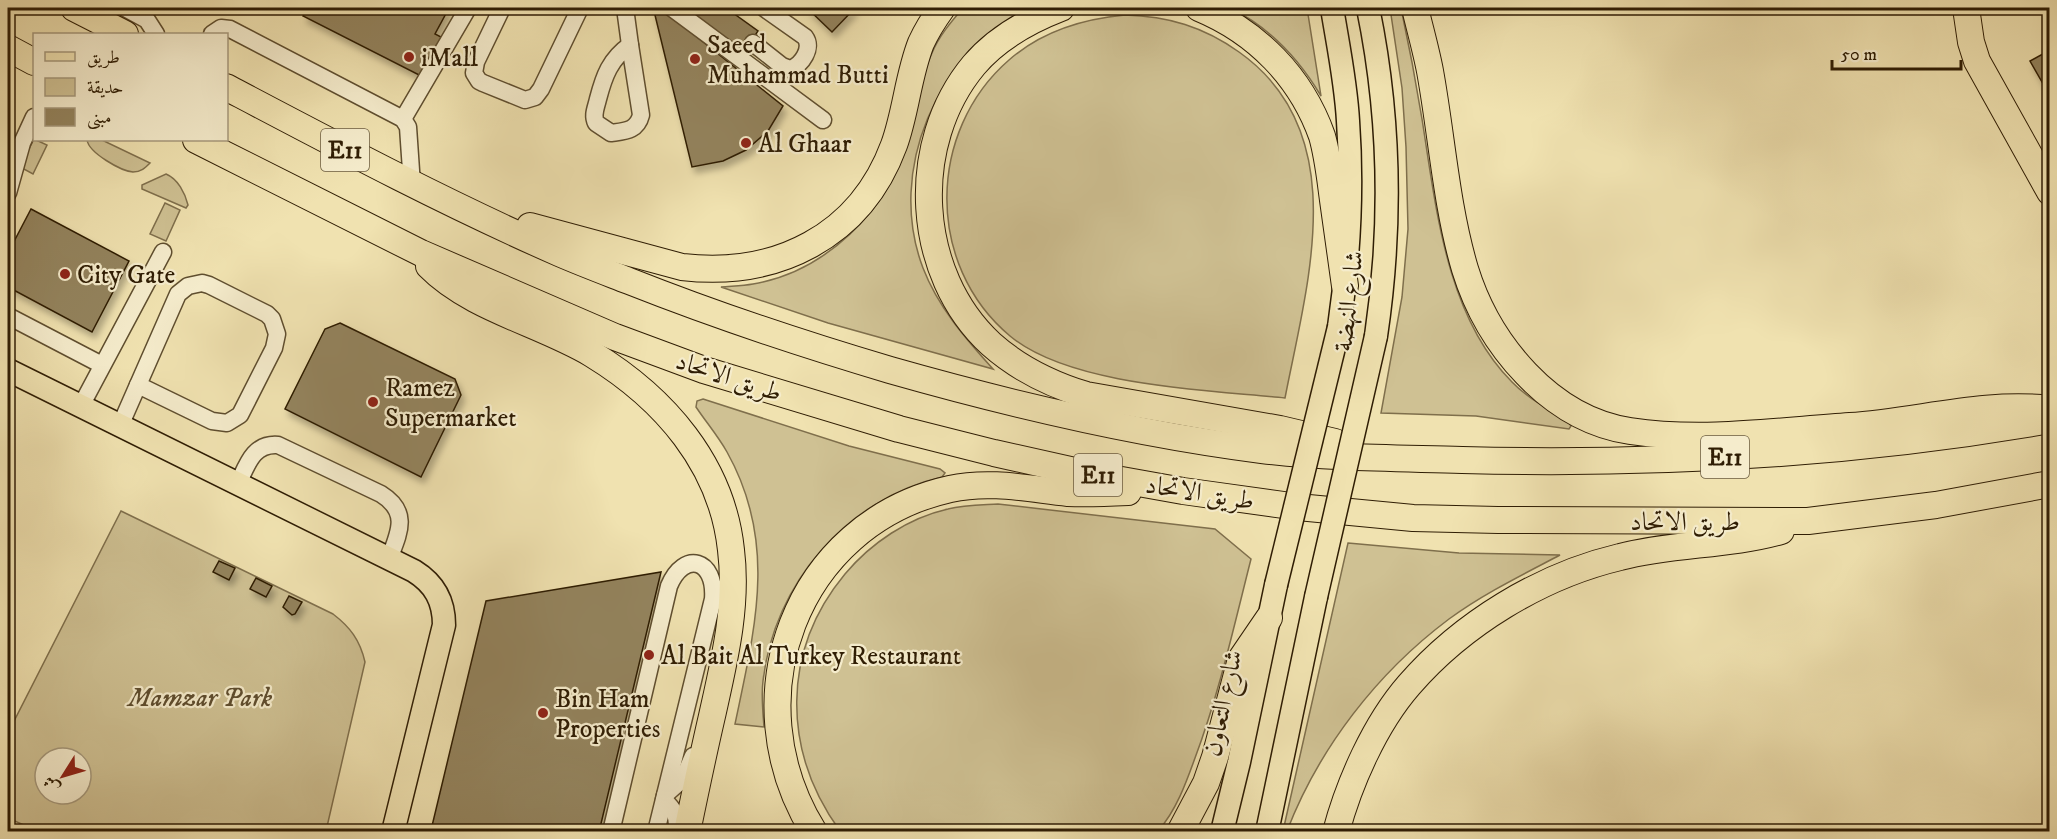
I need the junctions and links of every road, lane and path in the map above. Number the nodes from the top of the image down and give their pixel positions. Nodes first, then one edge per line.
1 (74, 8) edge
2 (125, 8) edge
3 (468, 8) edge
4 (502, 8) edge
5 (580, 8) edge
6 (625, 8) edge
7 (672, 8) edge
8 (764, 8) edge
9 (942, 8) edge
10 (1060, 8) edge
11 (1199, 8) edge
12 (1332, 8) edge
13 (1368, 8) edge
14 (1415, 8) edge
15 (1966, 8) edge
16 (124, 33) edge
17 (155, 33) edge
18 (214, 33) edge
19 (753, 43) dead end
20 (630, 45) junction
21 (8, 48) edge
22 (33, 61) edge
23 (228, 88) edge
24 (403, 118) junction
25 (33, 119) edge
26 (823, 120) dead end
27 (198, 141) edge
28 (2046, 178) edge
29 (412, 185) junction
30 (8, 193) edge
31 (466, 209) junction
32 (163, 252) dead end
33 (421, 253) junction
34 (1345, 286) junction
35 (8, 316) edge
36 (102, 365) junction
37 (8, 370) edge
38 (138, 385) junction
39 (81, 406) junction
40 (2049, 409) edge
41 (2049, 420) edge
42 (120, 426) junction
43 (1399, 459) junction
44 (237, 484) junction
45 (2049, 484) edge
46 (1183, 490) junction
47 (1808, 522) junction
48 (389, 559) junction
49 (1276, 585) joint
50 (1269, 618) junction
51 (711, 721) junction
52 (664, 797) junction
53 (393, 831) edge
54 (611, 831) edge
55 (656, 831) edge
56 (676, 831) edge
57 (687, 831) edge
58 (814, 831) edge
59 (1180, 831) edge
60 (1222, 831) edge
61 (1267, 831) edge
62 (1336, 831) edge

1 - 16 highway
2 - 17 lane
3 - 24 lane
4 - 5 lane
6 - 20 lane
7 - 26 lane
8 - 19 lane
9 - 31 highway
10 - 43 highway
11 - 34 highway
12 - 34 main road, شارع النهضة
13 - 61 main road, شارع النهضة, bridge
14 - 40 highway
15 - 28 highway
18 - 24 lane
20 - 20 lane
21 - 22 highway
23 - 29 highway, طريق الاتحاد / E11
24 - 29 lane
25 - 30 lane
27 - 33 highway, طريق الاتحاد / E11
29 - 31 highway, طريق الاتحاد / E11
31 - 43 highway, طريق الاتحاد / E11
32 - 36 lane
33 - 46 highway, طريق الاتحاد / E11
33 - 51 highway
34 - 49 main road, شارع النهضة, bridge
35 - 36 lane
36 - 39 lane
37 - 39 main road
38 - 38 lane
38 - 42 lane
39 - 42 main road
41 - 43 highway, طريق الاتحاد / E11
42 - 44 main road
44 - 48 main road
44 - 48 lane
45 - 47 highway, طريق الاتحاد / E11
46 - 47 highway, طريق الاتحاد / E11
46 - 58 highway
47 - 62 highway
48 - 53 main road
49 - 50 main road, شارع التعاون
50 - 59 highway
50 - 60 main road, شارع التعاون
51 - 52 lane
51 - 57 highway
52 - 54 lane
52 - 55 lane
52 - 56 lane

